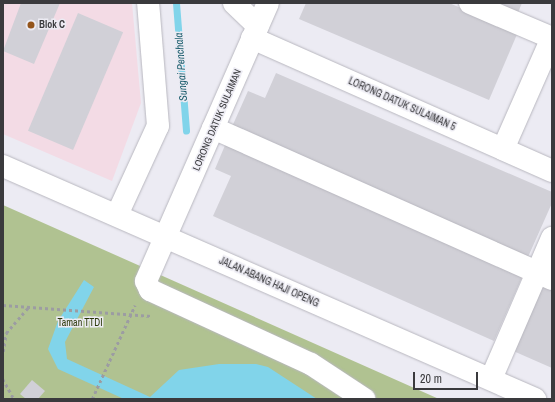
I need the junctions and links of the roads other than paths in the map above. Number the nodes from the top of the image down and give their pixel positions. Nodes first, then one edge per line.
1 (148, 3) edge
2 (234, 3) edge
3 (268, 3) edge
4 (470, 3) edge
5 (255, 32) junction
6 (552, 38) edge
7 (214, 128) junction
8 (502, 149) junction
9 (3, 166) edge
10 (552, 171) edge
11 (117, 215) junction
12 (166, 238) junction
13 (552, 238) edge
14 (544, 276) edge
15 (491, 380) junction
16 (364, 399) edge
17 (535, 399) edge

1 - 11 street
2 - 5 street, LORONG DATUK SULAIMAN 5
3 - 5 street, LORONG DATUK SULAIMAN
4 - 6 street
5 - 7 street, LORONG DATUK SULAIMAN
5 - 8 street, LORONG DATUK SULAIMAN 5
6 - 8 street
7 - 12 street, LORONG DATUK SULAIMAN
7 - 14 street
8 - 10 street, LORONG DATUK SULAIMAN 5
9 - 11 street, JALAN ABANG HAJI OPENG
11 - 12 street, JALAN ABANG HAJI OPENG
12 - 15 street, JALAN ABANG HAJI OPENG
12 - 16 street, LORONG DATUK SULAIMAN
13 - 14 street
14 - 15 street
15 - 17 street, JALAN ABANG HAJI OPENG

